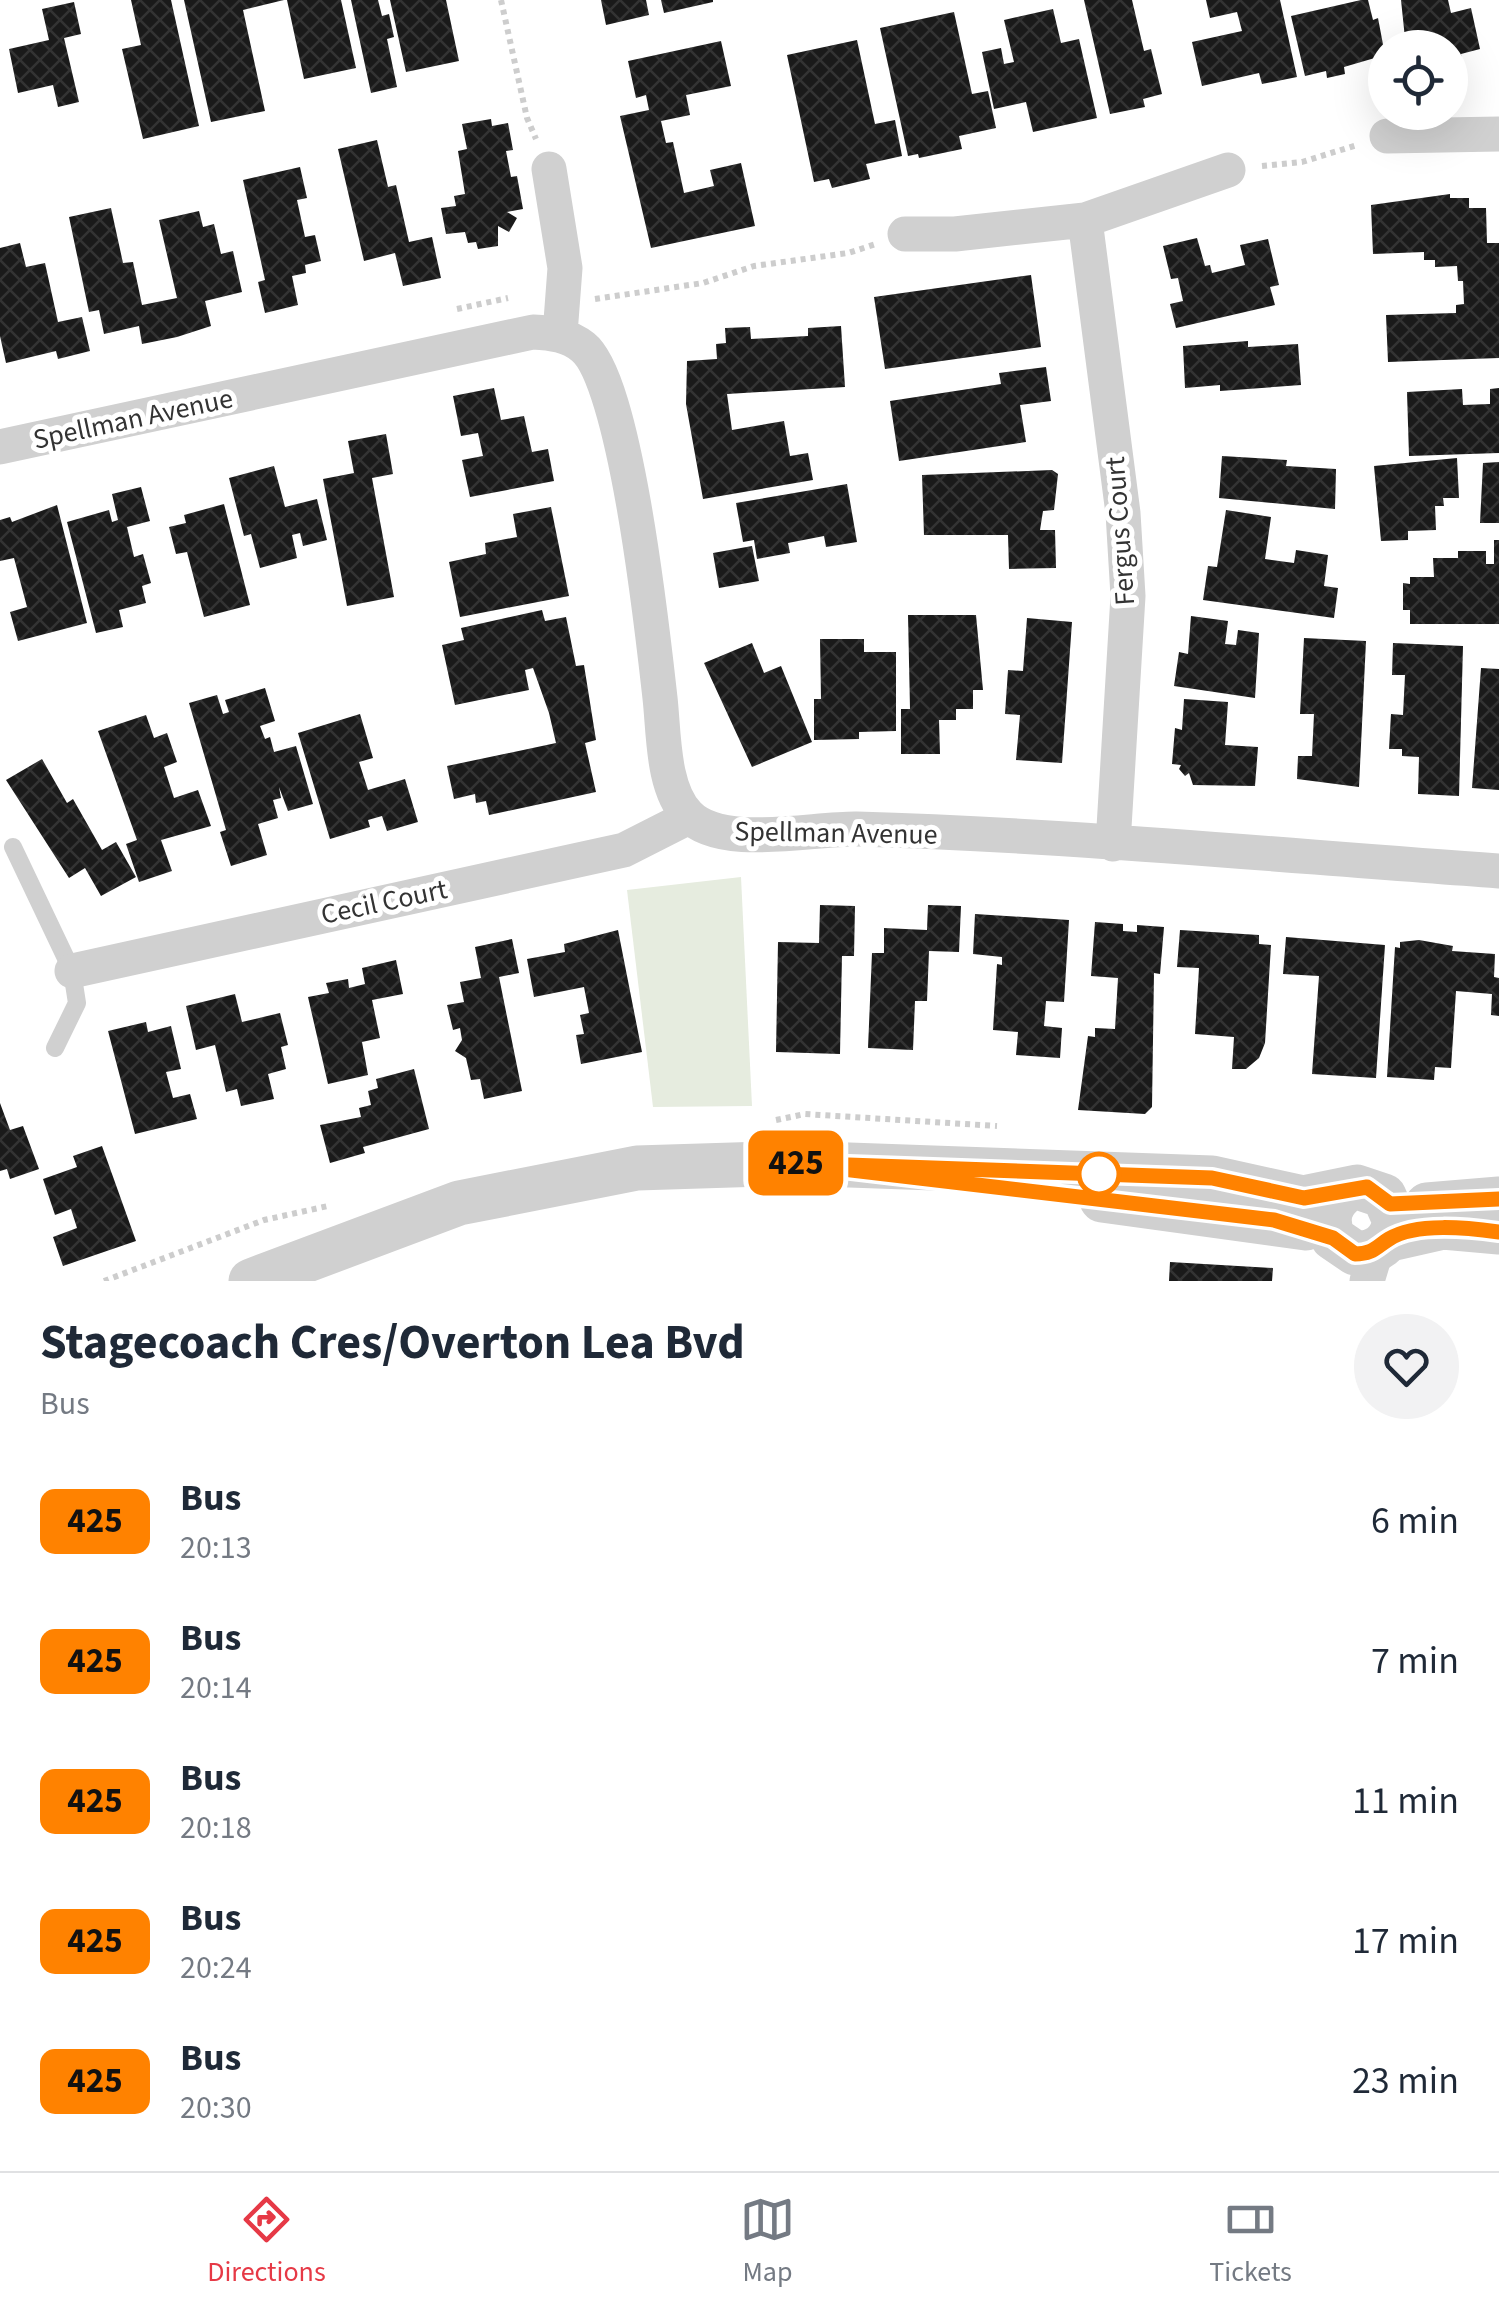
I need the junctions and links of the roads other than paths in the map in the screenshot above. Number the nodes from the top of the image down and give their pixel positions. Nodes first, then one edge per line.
1 (1499, 134) edge
2 (1387, 136) road end
3 (549, 169) road end
4 (1228, 170) road end
5 (1085, 220) junction
6 (905, 234) road end
7 (560, 334) junction
8 (0, 447) edge
9 (689, 817) junction
10 (1113, 844) junction
11 (13, 847) dead end
12 (1499, 871) edge
13 (72, 971) junction
14 (54, 1048) dead end
15 (792, 1163) junction
16 (1499, 1198) edge
17 (1499, 1232) edge
18 (1364, 1249) edge
19 (251, 1281) edge

1 - 2 street
3 - 7 street
4 - 5 street
5 - 6 street
5 - 10 street, Fergus Court
7 - 8 street, Spellman Avenue
7 - 9 street
9 - 10 street, Spellman Avenue
9 - 13 street, Cecil Court
10 - 12 street, Spellman Avenue
11 - 13 lane
13 - 14 lane
15 - 18 street
15 - 18 street
15 - 19 street
16 - 18 street
17 - 18 street

